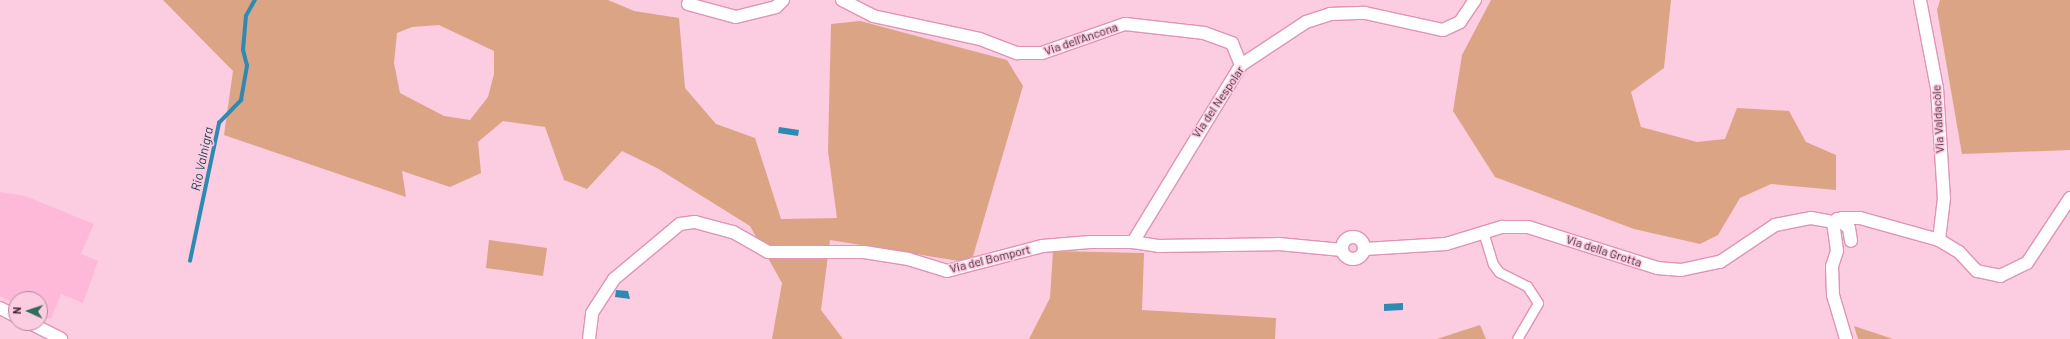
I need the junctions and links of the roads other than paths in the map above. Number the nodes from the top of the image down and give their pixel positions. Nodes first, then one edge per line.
1 (782, 0) edge
2 (842, 0) edge
3 (1475, 0) edge
4 (1920, 0) edge
5 (688, 4) dead end
6 (1241, 65) junction
7 (2070, 198) edge
8 (1835, 221) junction
9 (1484, 235) junction
10 (1939, 240) junction
11 (1850, 241) dead end
12 (1133, 242) junction
13 (1365, 249) junction
14 (1342, 250) junction
15 (46, 331) edge
16 (61, 339) edge
17 (589, 339) edge
18 (1517, 339) edge
19 (1846, 339) edge

1 - 5 street
2 - 6 street, Via dell'Ancona
3 - 6 street, Via del Nespolar
4 - 10 street, Via Valdacòle
6 - 12 street, Via del Nespolar
7 - 10 street
8 - 9 street, Via della Grotta
8 - 10 street, Via della Grotta
8 - 11 street
8 - 19 street
9 - 13 street, Via della Grotta
9 - 18 street
12 - 14 street, Via del Bomport
12 - 17 street, Via del Bomport
13 - 14 street
13 - 14 street
15 - 16 street

